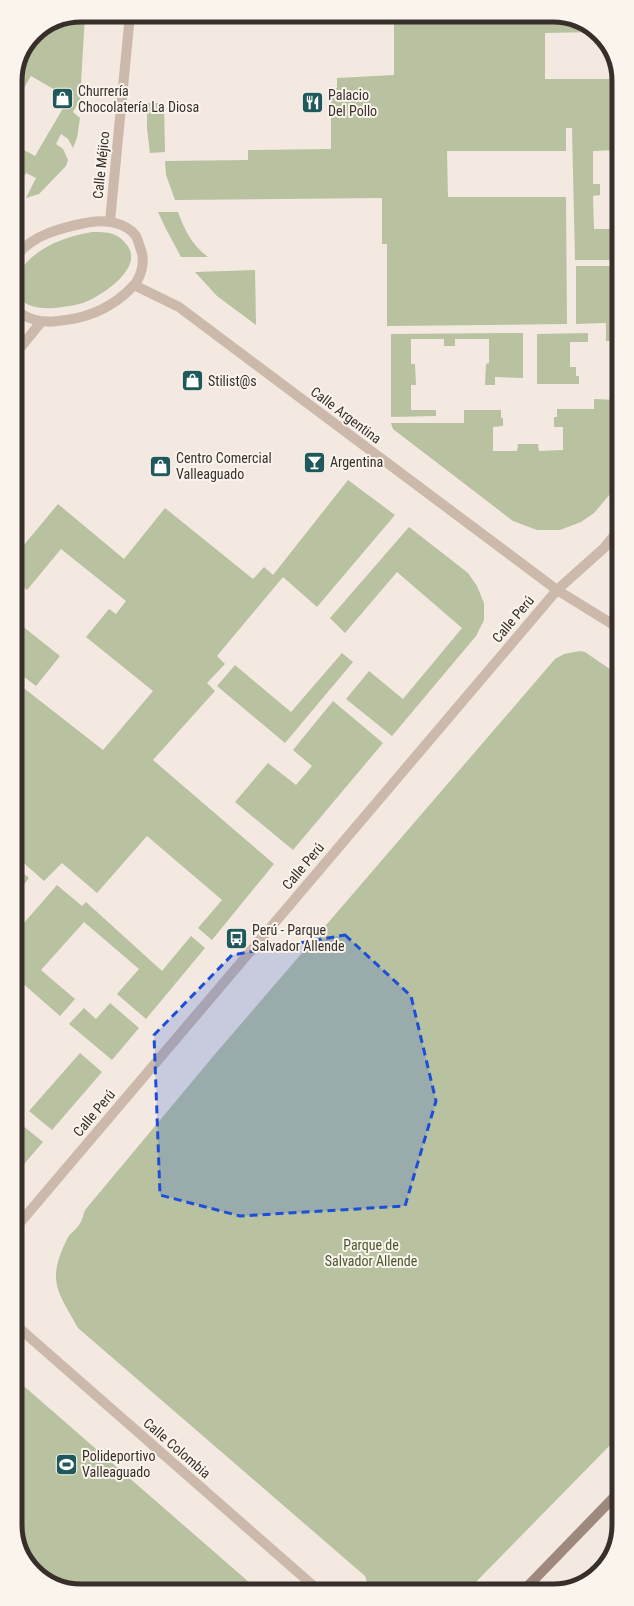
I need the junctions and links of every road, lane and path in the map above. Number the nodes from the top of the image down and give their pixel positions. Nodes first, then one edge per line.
1 (129, 22) edge
2 (110, 222) junction
3 (22, 252) edge
4 (134, 285) junction
5 (22, 314) edge
6 (41, 322) junction
7 (22, 346) edge
8 (612, 538) edge
9 (557, 590) junction
10 (612, 624) edge
11 (22, 1220) edge
12 (22, 1331) edge
13 (612, 1499) edge
14 (311, 1584) edge
15 (530, 1584) edge

1 - 2 street, Calle Méjico
2 - 3 street
2 - 4 street
4 - 6 street
4 - 9 street, Calle Argentina
5 - 6 street
6 - 7 street
8 - 9 street, Calle Perú
9 - 10 street, Calle Argentina
9 - 11 street, Calle Perú
12 - 14 street, Calle Colombia
13 - 15 main road

